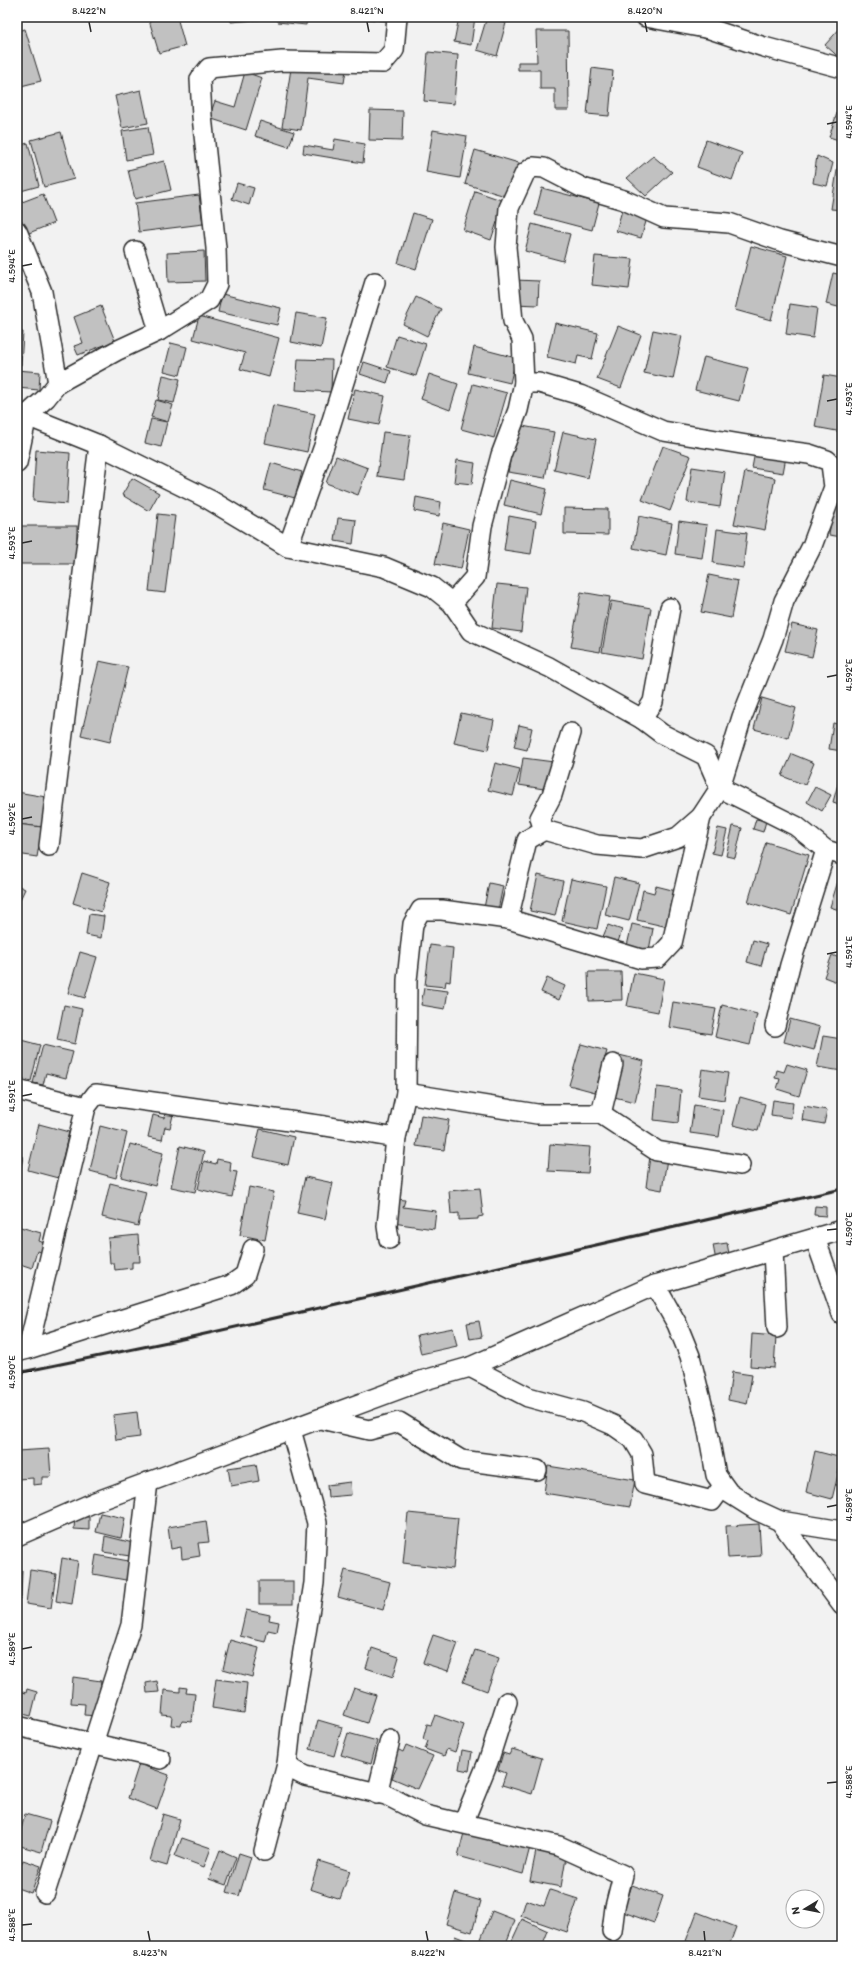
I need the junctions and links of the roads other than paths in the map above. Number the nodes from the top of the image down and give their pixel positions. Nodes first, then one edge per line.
1 (397, 17) edge
2 (646, 17) edge
3 (842, 68) edge
4 (17, 231) edge
5 (135, 251) dead end
6 (842, 257) edge
7 (375, 282) dead end
8 (159, 330) junction
9 (58, 383) junction
10 (524, 383) junction
11 (22, 413) edge
12 (99, 445) junction
13 (17, 463) edge
14 (288, 547) junction
15 (452, 603) junction
16 (670, 608) dead end
17 (642, 719) junction
18 (571, 733) dead end
19 (720, 788) junction
20 (701, 817) junction
21 (544, 830) junction
22 (49, 846) dead end
23 (834, 853) edge
24 (508, 919) junction
25 (776, 1026) dead end
26 (613, 1064) dead end
27 (17, 1090) edge
28 (406, 1093) junction
29 (86, 1107) junction
30 (601, 1114) junction
31 (396, 1138) junction
32 (740, 1165) dead end
33 (842, 1230) edge
34 (815, 1238) junction
35 (389, 1240) dead end
36 (253, 1250) dead end
37 (773, 1251) junction
38 (655, 1285) junction
39 (842, 1314) edge
40 (777, 1328) dead end
41 (22, 1351) edge
42 (470, 1367) junction
43 (321, 1419) junction
44 (291, 1430) junction
45 (537, 1470) dead end
46 (148, 1482) junction
47 (723, 1486) junction
48 (780, 1521) junction
49 (842, 1531) edge
50 (17, 1536) edge
51 (842, 1605) edge
52 (507, 1702) dead end
53 (17, 1726) edge
54 (390, 1740) dead end
55 (93, 1742) junction
56 (161, 1759) dead end
57 (287, 1764) junction
58 (377, 1794) junction
59 (463, 1823) junction
60 (264, 1851) dead end
61 (45, 1893) dead end
62 (612, 1931) dead end

1 - 8 street
2 - 3 street
4 - 9 street
5 - 8 street
6 - 10 street
7 - 14 street
8 - 9 street
9 - 11 street
10 - 15 street
10 - 19 street
11 - 12 street
11 - 13 street
12 - 14 street
12 - 22 street
14 - 15 street
15 - 17 street
16 - 17 street
17 - 19 street
18 - 21 street
19 - 20 street
19 - 23 street
20 - 21 street
20 - 24 street
21 - 24 street
23 - 25 street
24 - 28 street
26 - 30 street
27 - 29 street
28 - 30 street
28 - 31 street
29 - 31 street
29 - 41 street
30 - 32 street
31 - 35 street
33 - 34 street
34 - 37 street
34 - 39 street
36 - 41 street
37 - 38 street
37 - 40 street
38 - 42 street
38 - 47 street
42 - 43 street
42 - 47 street
43 - 44 street
43 - 45 street
44 - 46 street
44 - 57 street
46 - 50 street
46 - 55 street
47 - 48 street
48 - 49 street
48 - 51 street
52 - 59 street
53 - 55 street
54 - 58 street
55 - 56 street
55 - 61 street
57 - 58 street
57 - 60 street
58 - 59 street
59 - 62 street

